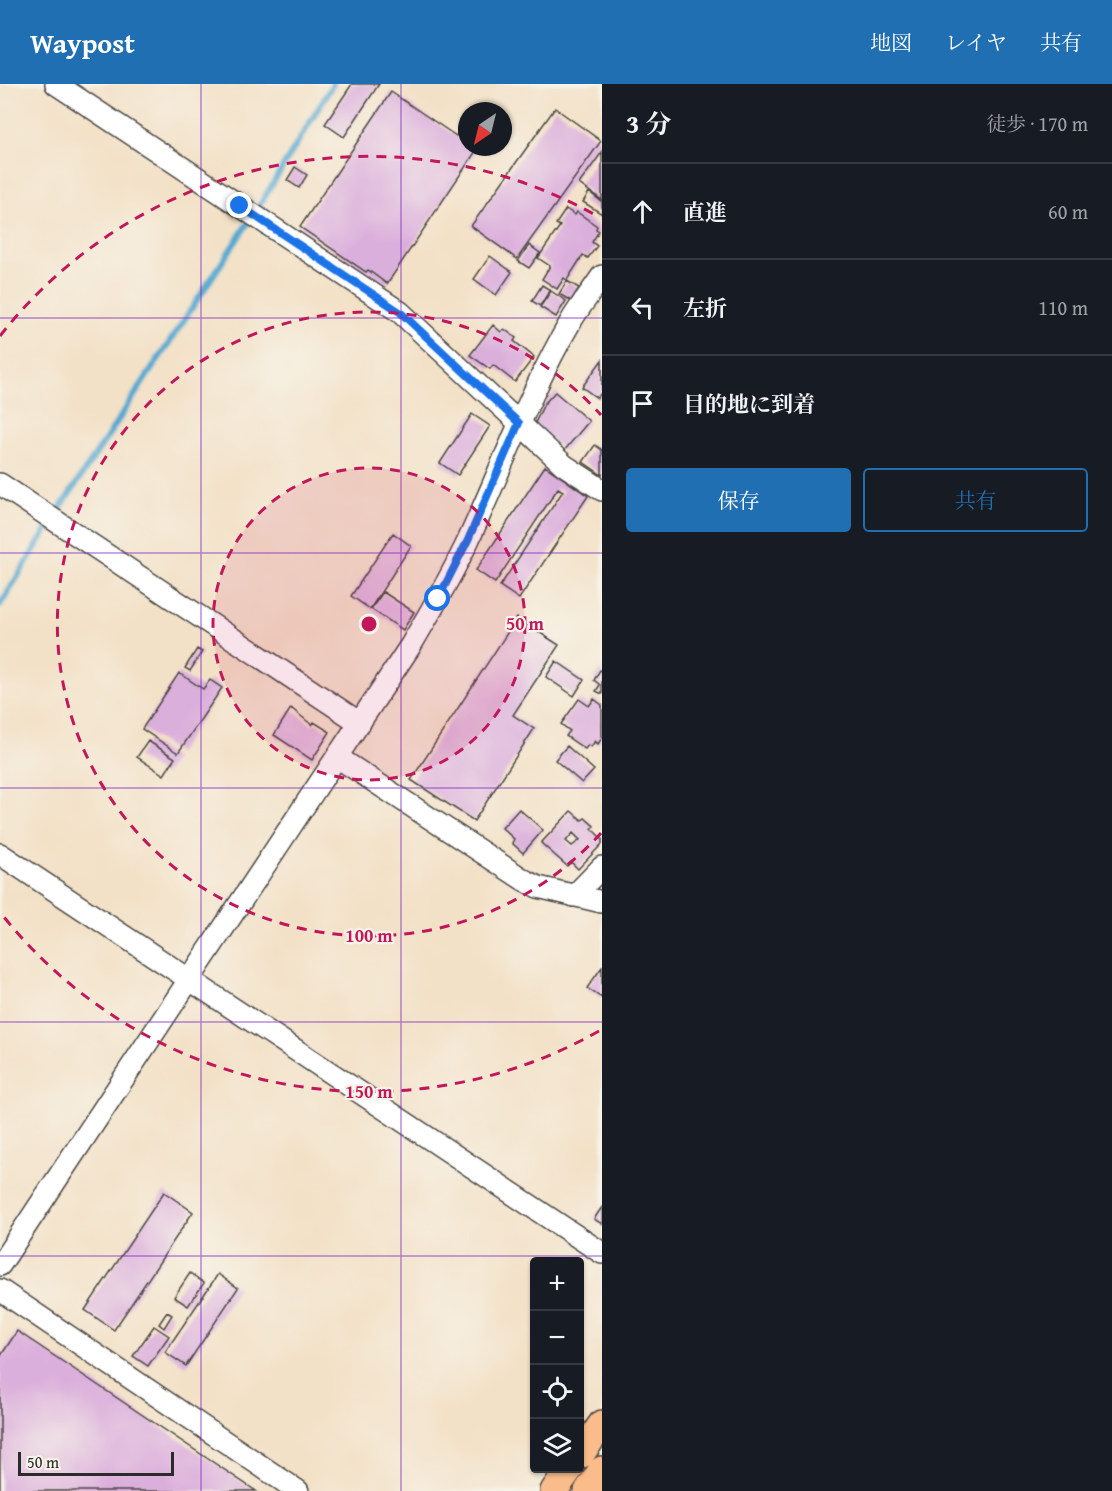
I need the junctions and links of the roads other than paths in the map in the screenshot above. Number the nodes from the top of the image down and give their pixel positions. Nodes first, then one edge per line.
1 (56, 84) edge
2 (602, 276) edge
3 (519, 423) junction
4 (0, 484) edge
5 (602, 490) edge
6 (360, 723) junction
7 (337, 757) junction
8 (0, 854) edge
9 (602, 867) edge
10 (574, 896) junction
11 (602, 902) edge
12 (188, 980) junction
13 (602, 1253) edge
14 (0, 1265) edge
15 (0, 1290) edge
16 (602, 1424) edge
17 (584, 1448) edge
18 (602, 1470) edge
19 (567, 1473) edge
20 (298, 1491) edge
21 (554, 1491) edge
22 (588, 1491) edge

1 - 3 street
2 - 3 street
3 - 5 street
3 - 6 street
4 - 6 street
6 - 7 street
7 - 10 street
7 - 12 street
8 - 12 street
9 - 10 street
10 - 11 street
12 - 13 street
12 - 14 street
15 - 20 street
16 - 17 main road
18 - 22 main road
19 - 21 main road

